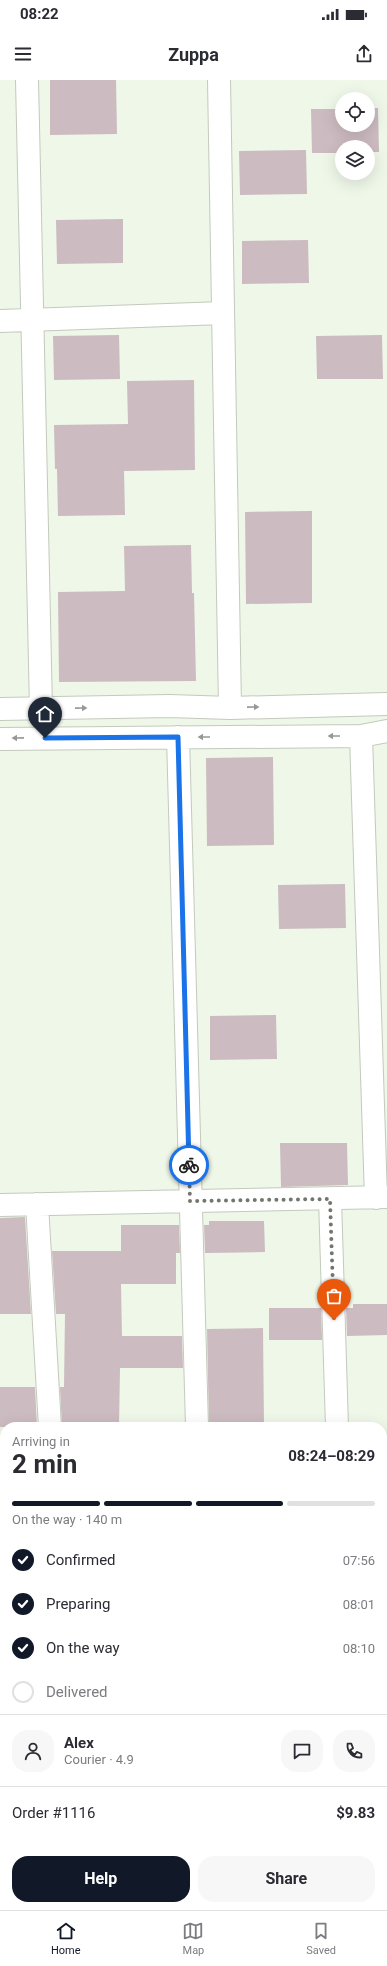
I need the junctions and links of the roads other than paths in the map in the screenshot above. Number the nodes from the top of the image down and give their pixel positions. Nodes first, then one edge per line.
1 (27, 80) edge
2 (219, 80) edge
3 (223, 313) junction
4 (31, 320) junction
5 (0, 321) edge
6 (387, 704) edge
7 (230, 708) junction
8 (41, 709) junction
9 (0, 710) edge
10 (387, 731) edge
11 (361, 736) junction
12 (178, 737) junction
13 (0, 739) edge
14 (382, 1198) edge
15 (330, 1199) junction
16 (190, 1201) junction
17 (37, 1204) junction
18 (0, 1205) edge
19 (50, 1422) edge
20 (197, 1422) edge
21 (337, 1422) edge

1 - 4 street
2 - 3 street
3 - 4 street
3 - 7 street
4 - 5 street
4 - 8 street
7 -> 6 street
8 -> 7 street
8 - 9 street
10 - 11 street
11 -> 12 street
11 - 14 street
12 -> 13 street
12 - 16 street
14 - 15 street
15 - 16 street
15 - 21 street
16 - 17 street
16 - 20 street
17 - 18 street
17 - 19 street

